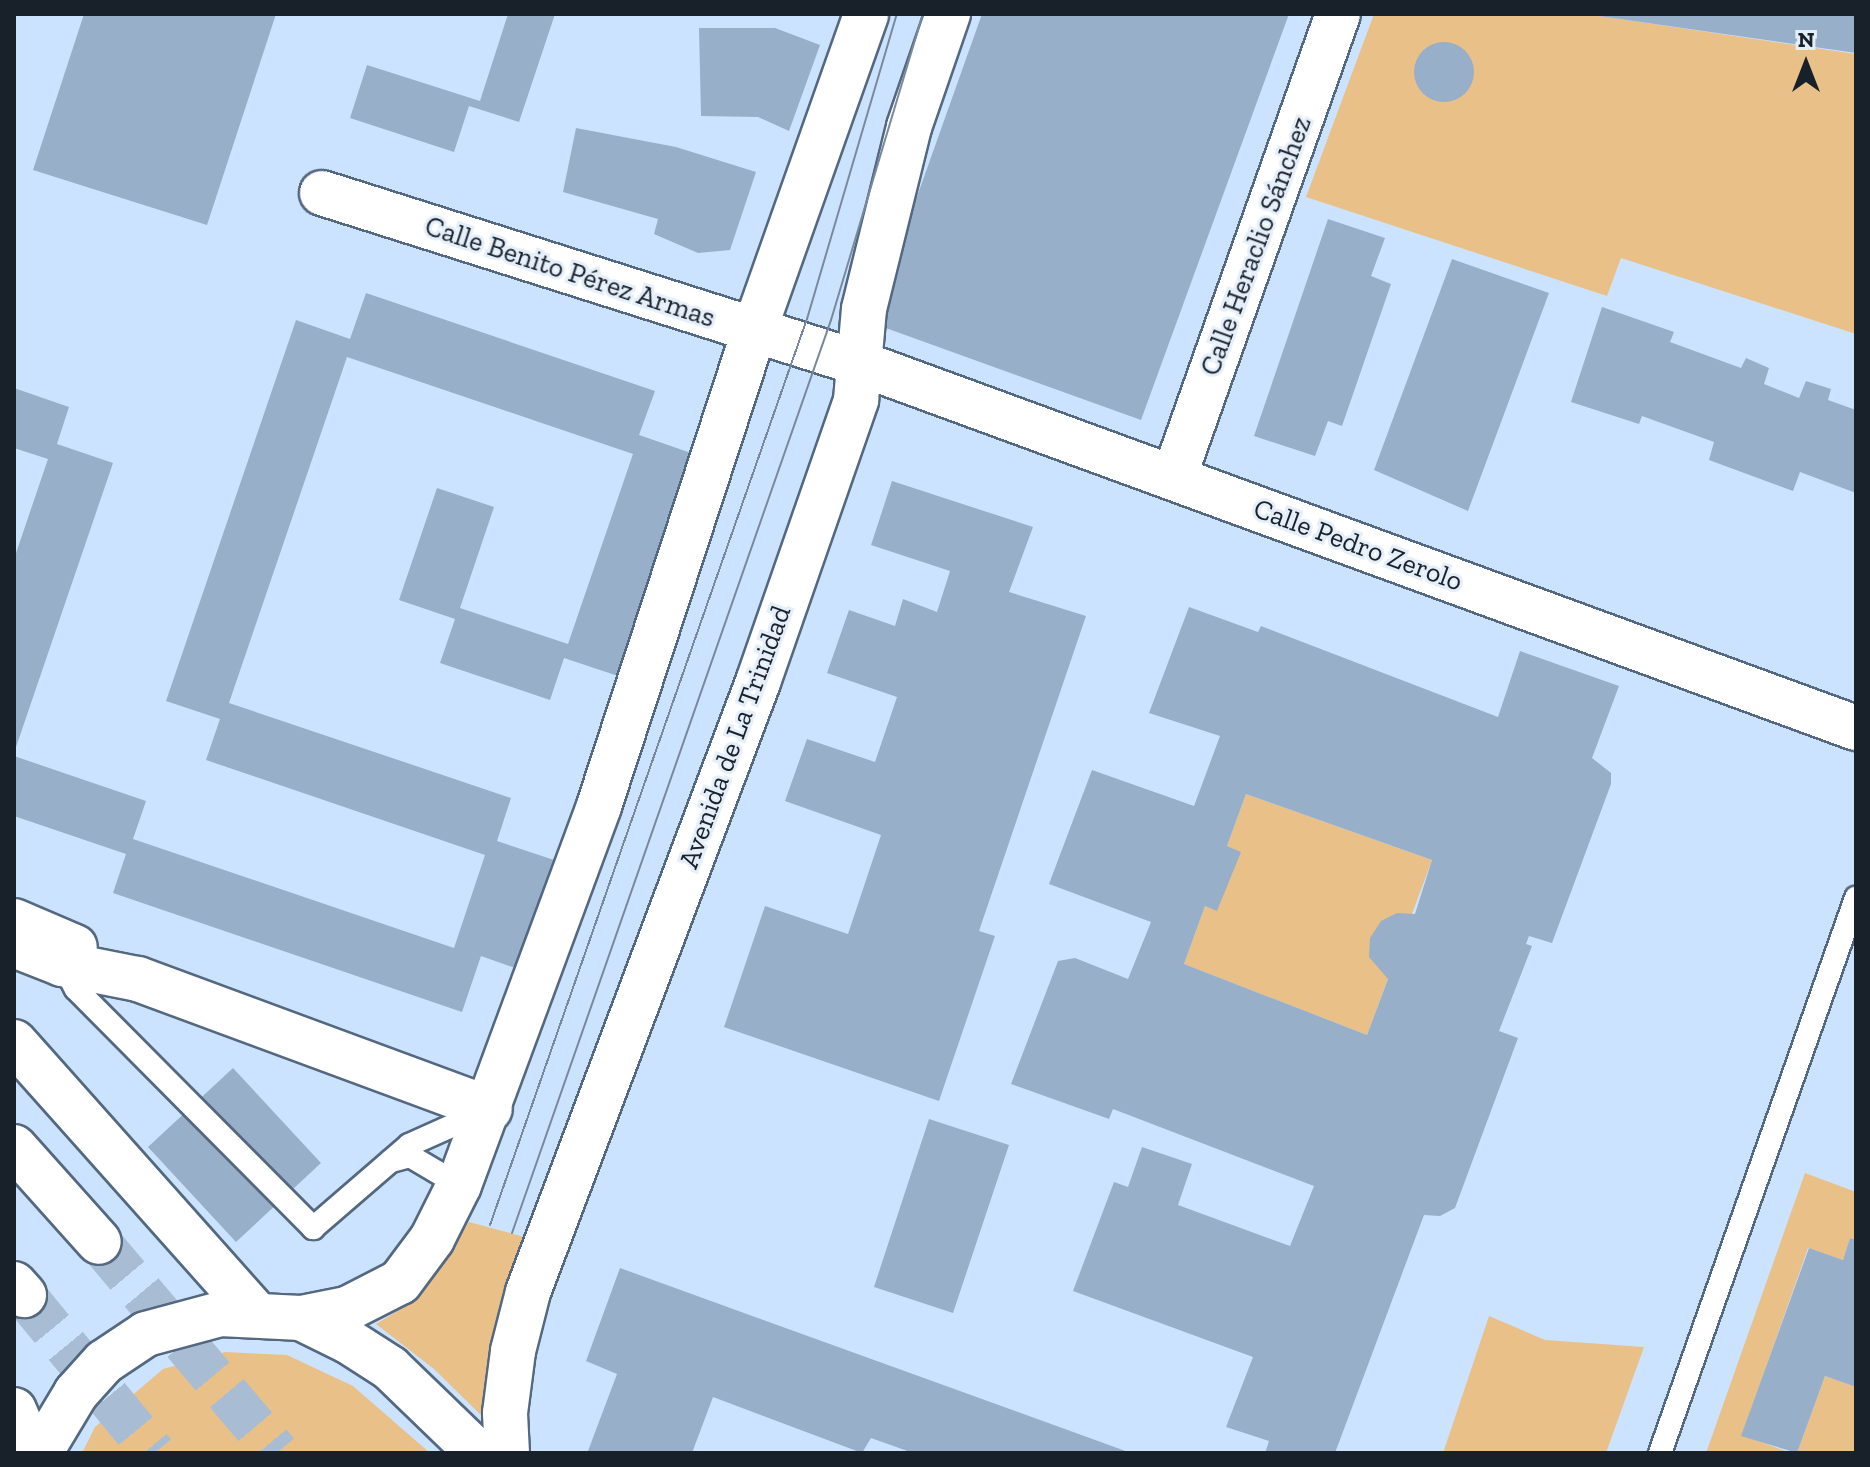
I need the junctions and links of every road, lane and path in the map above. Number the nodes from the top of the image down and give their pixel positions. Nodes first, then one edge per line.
1 (866, 14) edge
2 (948, 14) edge
3 (1338, 14) edge
4 (322, 193) dead end
5 (754, 331) junction
6 (839, 357) junction
7 (1174, 477) junction
8 (1856, 728) edge
9 (1856, 898) edge
10 (14, 921) edge
11 (14, 945) edge
12 (62, 952) junction
13 (14, 1042) edge
14 (490, 1109) junction
15 (14, 1147) edge
16 (390, 1162) junction
17 (459, 1185) junction
18 (99, 1242) tunnel mouth
19 (256, 1314) junction
20 (301, 1318) junction
21 (14, 1410) edge
22 (32, 1453) edge
23 (40, 1453) edge
24 (478, 1453) edge
25 (507, 1453) edge
26 (1660, 1453) edge

1 - 5 main road
2 - 6 main road, Avenida de La Trinidad
3 - 7 main road, Calle Heraclio Sánchez
4 - 5 main road, Calle Benito Pérez Armas
5 - 6 main road, Calle Benito Pérez Armas
5 - 14 main road
6 - 7 main road, Calle Pedro Zerolo
6 - 25 main road, Avenida de La Trinidad
7 - 8 main road, Calle Pedro Zerolo
9 - 26 lane
10 - 12 main road
11 - 12 main road
12 - 14 main road
12 - 16 lane
13 - 19 main road
14 - 16 lane
14 - 17 main road
15 - 18 main road
16 - 17 lane
17 - 20 main road
19 - 20 main road
19 - 23 main road
20 - 24 main road
21 - 22 main road

